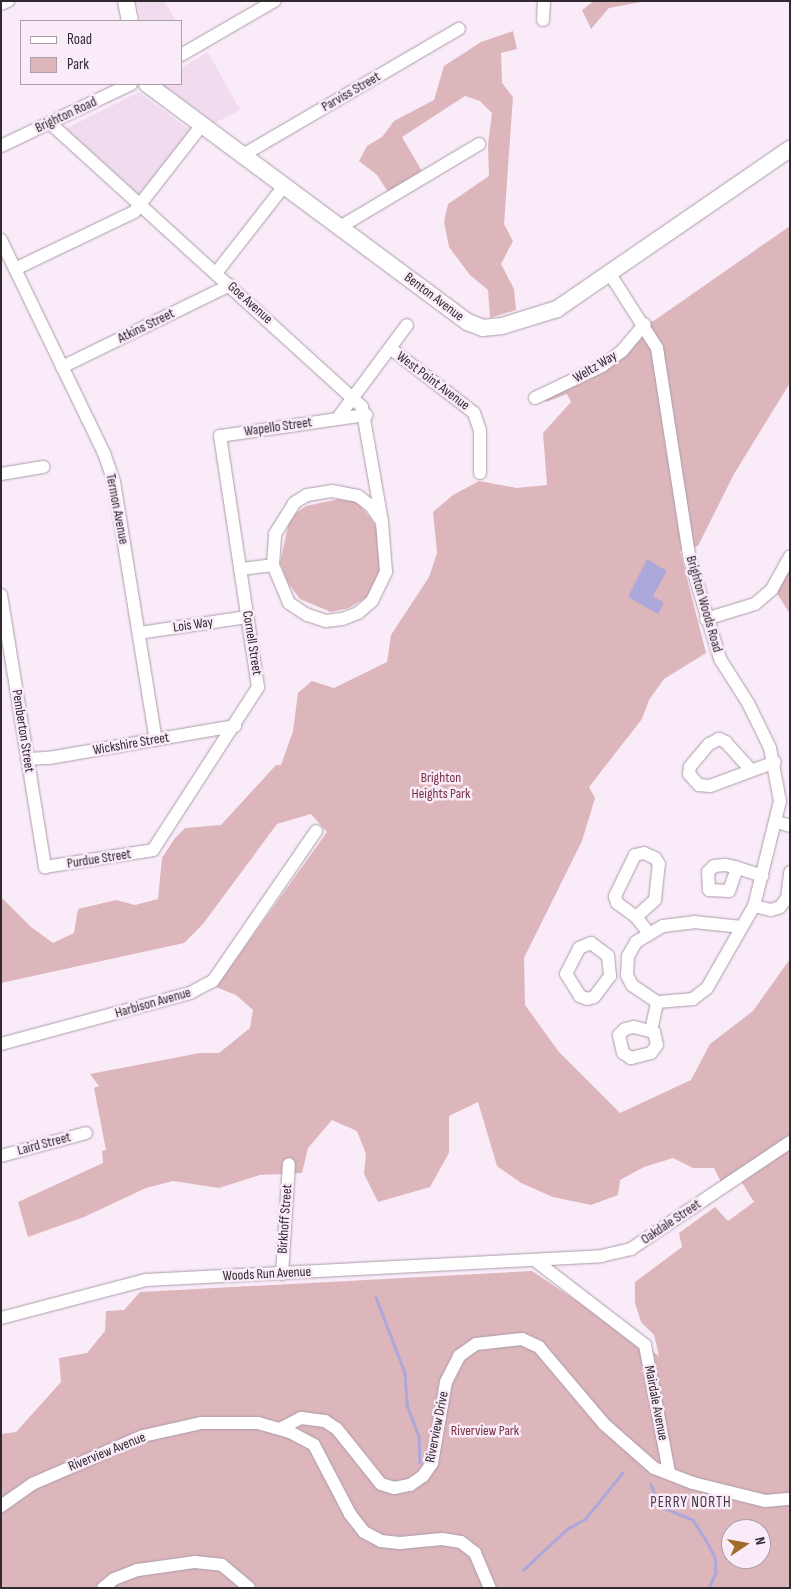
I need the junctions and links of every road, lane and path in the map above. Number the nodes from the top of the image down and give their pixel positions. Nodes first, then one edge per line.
1 (8, 1) edge
2 (126, 1) edge
3 (274, 1) edge
4 (544, 1) edge
5 (1, 4) edge
6 (130, 20) edge
7 (543, 20) dead end
8 (459, 30) dead end
9 (182, 54) edge
10 (130, 85) edge
11 (148, 85) edge
12 (50, 123) junction
13 (202, 125) junction
14 (479, 144) dead end
15 (1, 146) edge
16 (790, 150) edge
17 (243, 155) junction
18 (284, 186) junction
19 (142, 205) junction
20 (340, 227) junction
21 (1, 240) edge
22 (15, 269) junction
23 (216, 273) junction
24 (610, 274) junction
25 (230, 285) junction
26 (645, 324) junction
27 (407, 325) dead end
28 (390, 348) junction
29 (62, 367) junction
30 (354, 396) junction
31 (536, 398) dead end
32 (366, 415) junction
33 (337, 419) junction
34 (220, 436) joint
35 (43, 467) dead end
36 (480, 473) dead end
37 (1, 474) edge
38 (382, 522) junction
39 (790, 557) edge
40 (273, 565) junction
41 (241, 569) junction
42 (1, 595) edge
43 (248, 617) junction
44 (706, 618) junction
45 (139, 633) junction
46 (235, 726) junction
47 (156, 740) junction
48 (28, 759) junction
49 (775, 762) junction
50 (750, 769) junction
51 (784, 780) edge
52 (777, 822) junction
53 (790, 826) edge
54 (316, 831) dead end
55 (153, 850) joint
56 (45, 867) joint
57 (737, 868) dead end
58 (790, 872) edge
59 (763, 876) junction
60 (754, 906) junction
61 (636, 917) junction
62 (742, 927) junction
63 (649, 933) junction
64 (627, 974) junction
65 (610, 976) dead end
66 (657, 1002) junction
67 (651, 1031) dead end
68 (1, 1044) edge
69 (86, 1132) dead end
70 (790, 1142) edge
71 (1, 1156) edge
72 (289, 1164) dead end
73 (537, 1262) junction
74 (282, 1274) junction
75 (1, 1318) edge
76 (313, 1421) junction
77 (280, 1429) junction
78 (314, 1444) junction
79 (669, 1472) junction
80 (790, 1499) edge
81 (1, 1506) edge
82 (103, 1588) edge
83 (249, 1588) edge
84 (490, 1588) edge

1 - 5 street
2 - 6 main road
3 - 9 street
4 - 7 street
8 - 17 street, Parviss Street
10 - 12 street, Brighton Road
11 - 13 main road, Benton Avenue
12 - 15 street, Brighton Road
12 - 19 street, Goe Avenue
13 - 17 main road, Benton Avenue
13 - 19 street
14 - 20 street
16 - 24 main road, Benton Avenue
17 - 18 main road, Benton Avenue
18 - 20 main road, Benton Avenue
18 - 23 street
19 - 22 street
19 - 23 street, Goe Avenue
20 - 24 main road, Benton Avenue
21 - 22 street, Termon Avenue
22 - 29 street, Termon Avenue
23 - 25 street, Goe Avenue
24 - 26 street, Brighton Woods Road
25 - 29 street, Atkins Street
25 - 30 street, Goe Avenue
26 - 31 street, Weltz Way
26 - 44 street, Brighton Woods Road
27 - 28 street
28 - 30 street
28 - 36 street, West Point Avenue
29 - 45 street, Termon Avenue
30 - 32 street, Goe Avenue
30 - 33 street
32 - 33 street, Wapello Street
32 - 38 street, Goe Avenue
33 - 34 street, Wapello Street
34 - 41 street, Cornell Street
35 - 37 street
38 - 40 street
38 - 40 street
39 - 44 street
40 - 41 street
41 - 43 street, Cornell Street
42 - 48 street, Pemberton Street
43 - 45 street, Lois Way
43 - 46 street, Cornell Street
44 - 49 street, Brighton Woods Road
45 - 47 street, Termon Avenue
46 - 47 street, Wickshire Street
46 - 55 street, Cornell Street
47 - 48 street, Wickshire Street
48 - 56 street, Pemberton Street
49 - 50 street
49 - 51 street, Brighton Woods Road
50 - 50 street
51 - 52 street, Brighton Woods Road
52 - 53 street
52 - 59 street, Brighton Woods Road
54 - 68 street, Harbison Avenue
55 - 56 street, Purdue Street
57 - 59 street
58 - 60 street
59 - 60 street, Brighton Woods Road
60 - 62 street, Brighton Woods Road
61 - 61 street
61 - 63 street
62 - 63 street
62 - 66 street, Brighton Woods Road
63 - 64 street
64 - 65 street
64 - 66 street
66 - 67 street
69 - 71 street, Laird Street
70 - 73 street, Oakdale Street
72 - 74 street, Birkhoff Street
73 - 74 street, Woods Run Avenue
73 - 79 street, Mairdale Avenue
74 - 75 street, Woods Run Avenue
76 - 77 street
76 - 78 street
76 - 79 street, Riverview Drive
77 - 78 street, Riverview Avenue
77 - 81 street, Riverview Avenue
78 - 84 street
79 - 80 street
82 - 83 street

